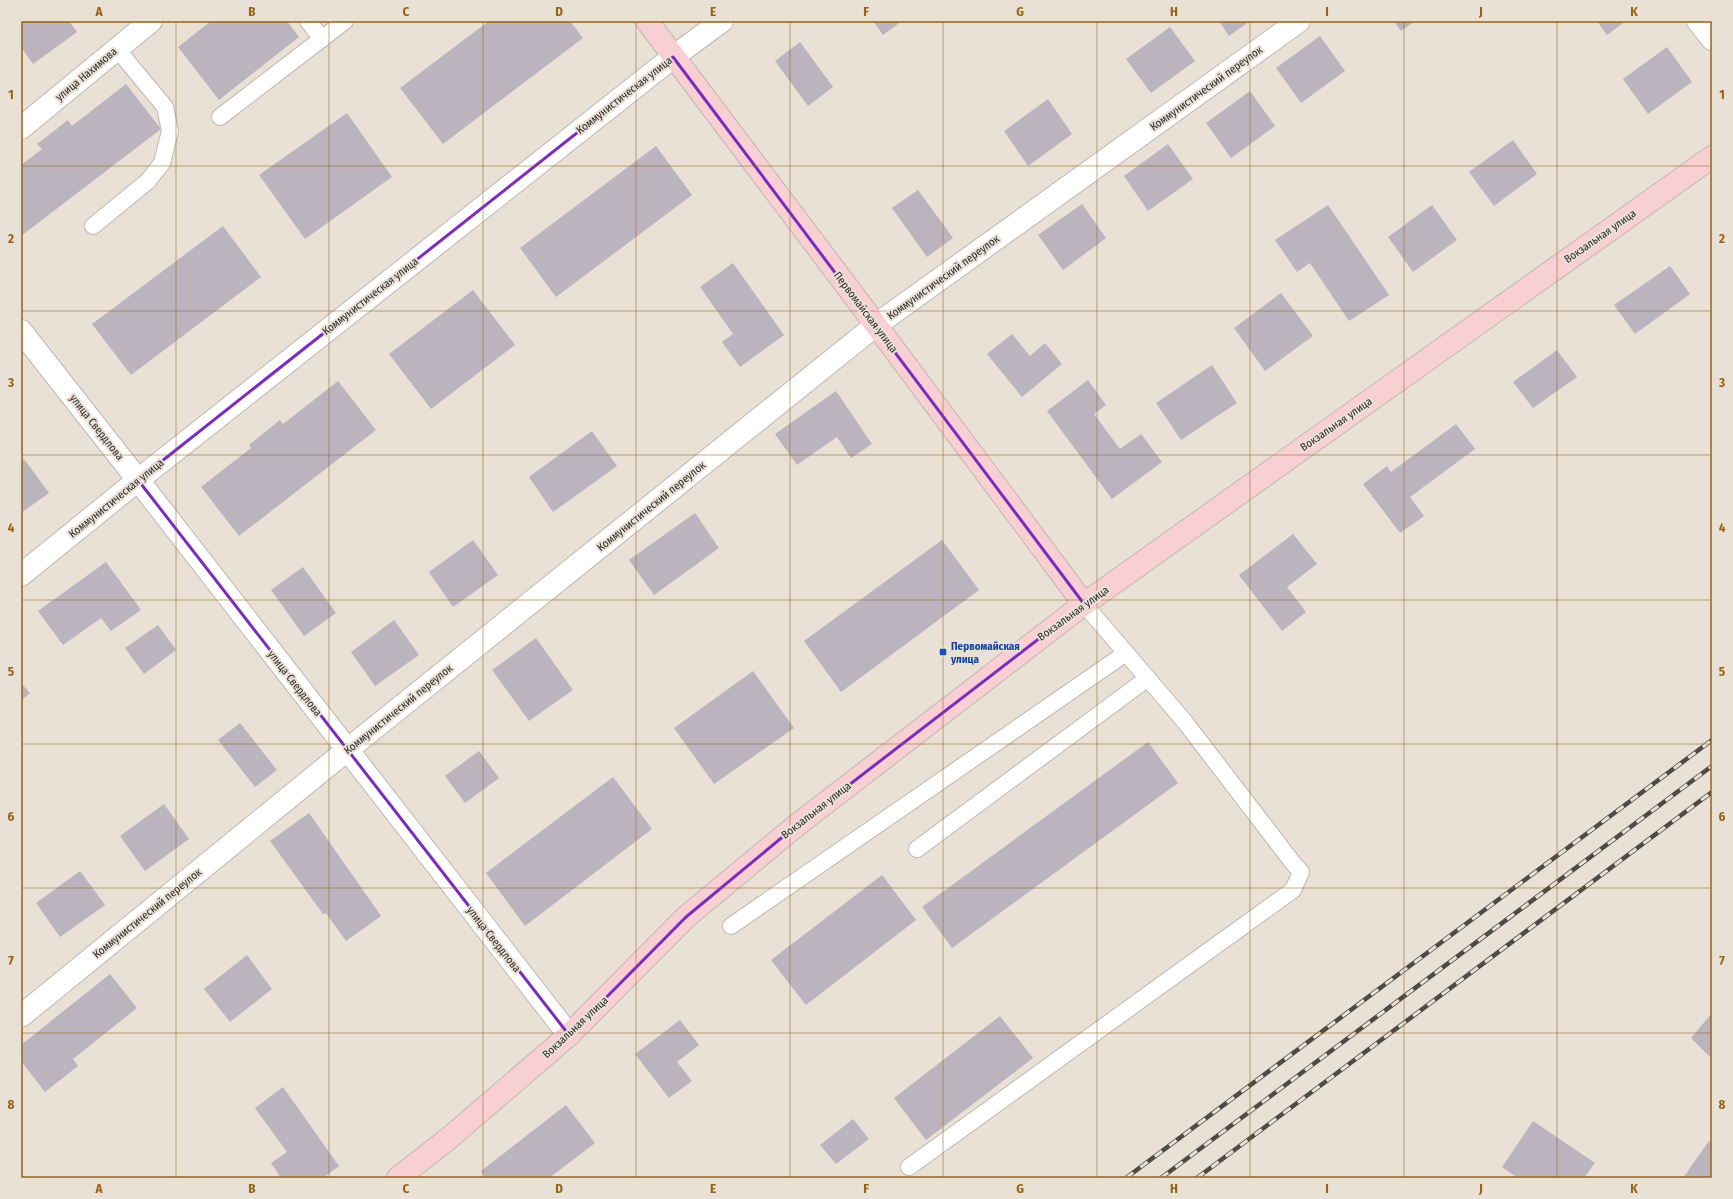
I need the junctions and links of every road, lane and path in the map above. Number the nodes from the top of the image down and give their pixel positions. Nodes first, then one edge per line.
1 (151, 21) edge
2 (308, 21) edge
3 (345, 21) edge
4 (647, 21) edge
5 (722, 21) edge
6 (1299, 21) edge
7 (1698, 21) edge
8 (322, 38) junction
9 (1712, 39) edge
10 (117, 49) junction
11 (673, 57) junction
12 (220, 118) dead end
13 (21, 128) edge
14 (1712, 157) edge
15 (93, 226) dead end
16 (876, 325) junction
17 (21, 331) edge
18 (138, 480) junction
19 (21, 575) edge
20 (1084, 604) junction
21 (1126, 653) junction
22 (1148, 678) junction
23 (347, 750) junction
24 (917, 849) dead end
25 (732, 926) dead end
26 (21, 1016) edge
27 (569, 1035) junction
28 (909, 1167) dead end
29 (398, 1178) edge

1 - 10 street, улица Нахимова
2 - 8 lane
3 - 8 lane
4 - 11 main road, Первомайская улица
5 - 11 street, Коммунистическая улица
6 - 16 street, Коммунистический переулок
7 - 9 street
8 - 12 lane
10 - 13 street, улица Нахимова
10 - 15 lane
11 - 16 main road, Первомайская улица
11 - 18 street, Коммунистическая улица
14 - 20 main road, Вокзальная улица
16 - 20 main road, Первомайская улица
16 - 23 street, Коммунистический переулок
17 - 18 street, улица Свердлова
18 - 19 street, Коммунистическая улица
18 - 23 street, улица Свердлова
20 - 21 lane
20 - 27 main road, Вокзальная улица
21 - 22 lane
21 - 25 lane
22 - 24 lane
22 - 28 lane
23 - 26 street, Коммунистический переулок
23 - 27 street, улица Свердлова
27 - 29 main road, Вокзальная улица

